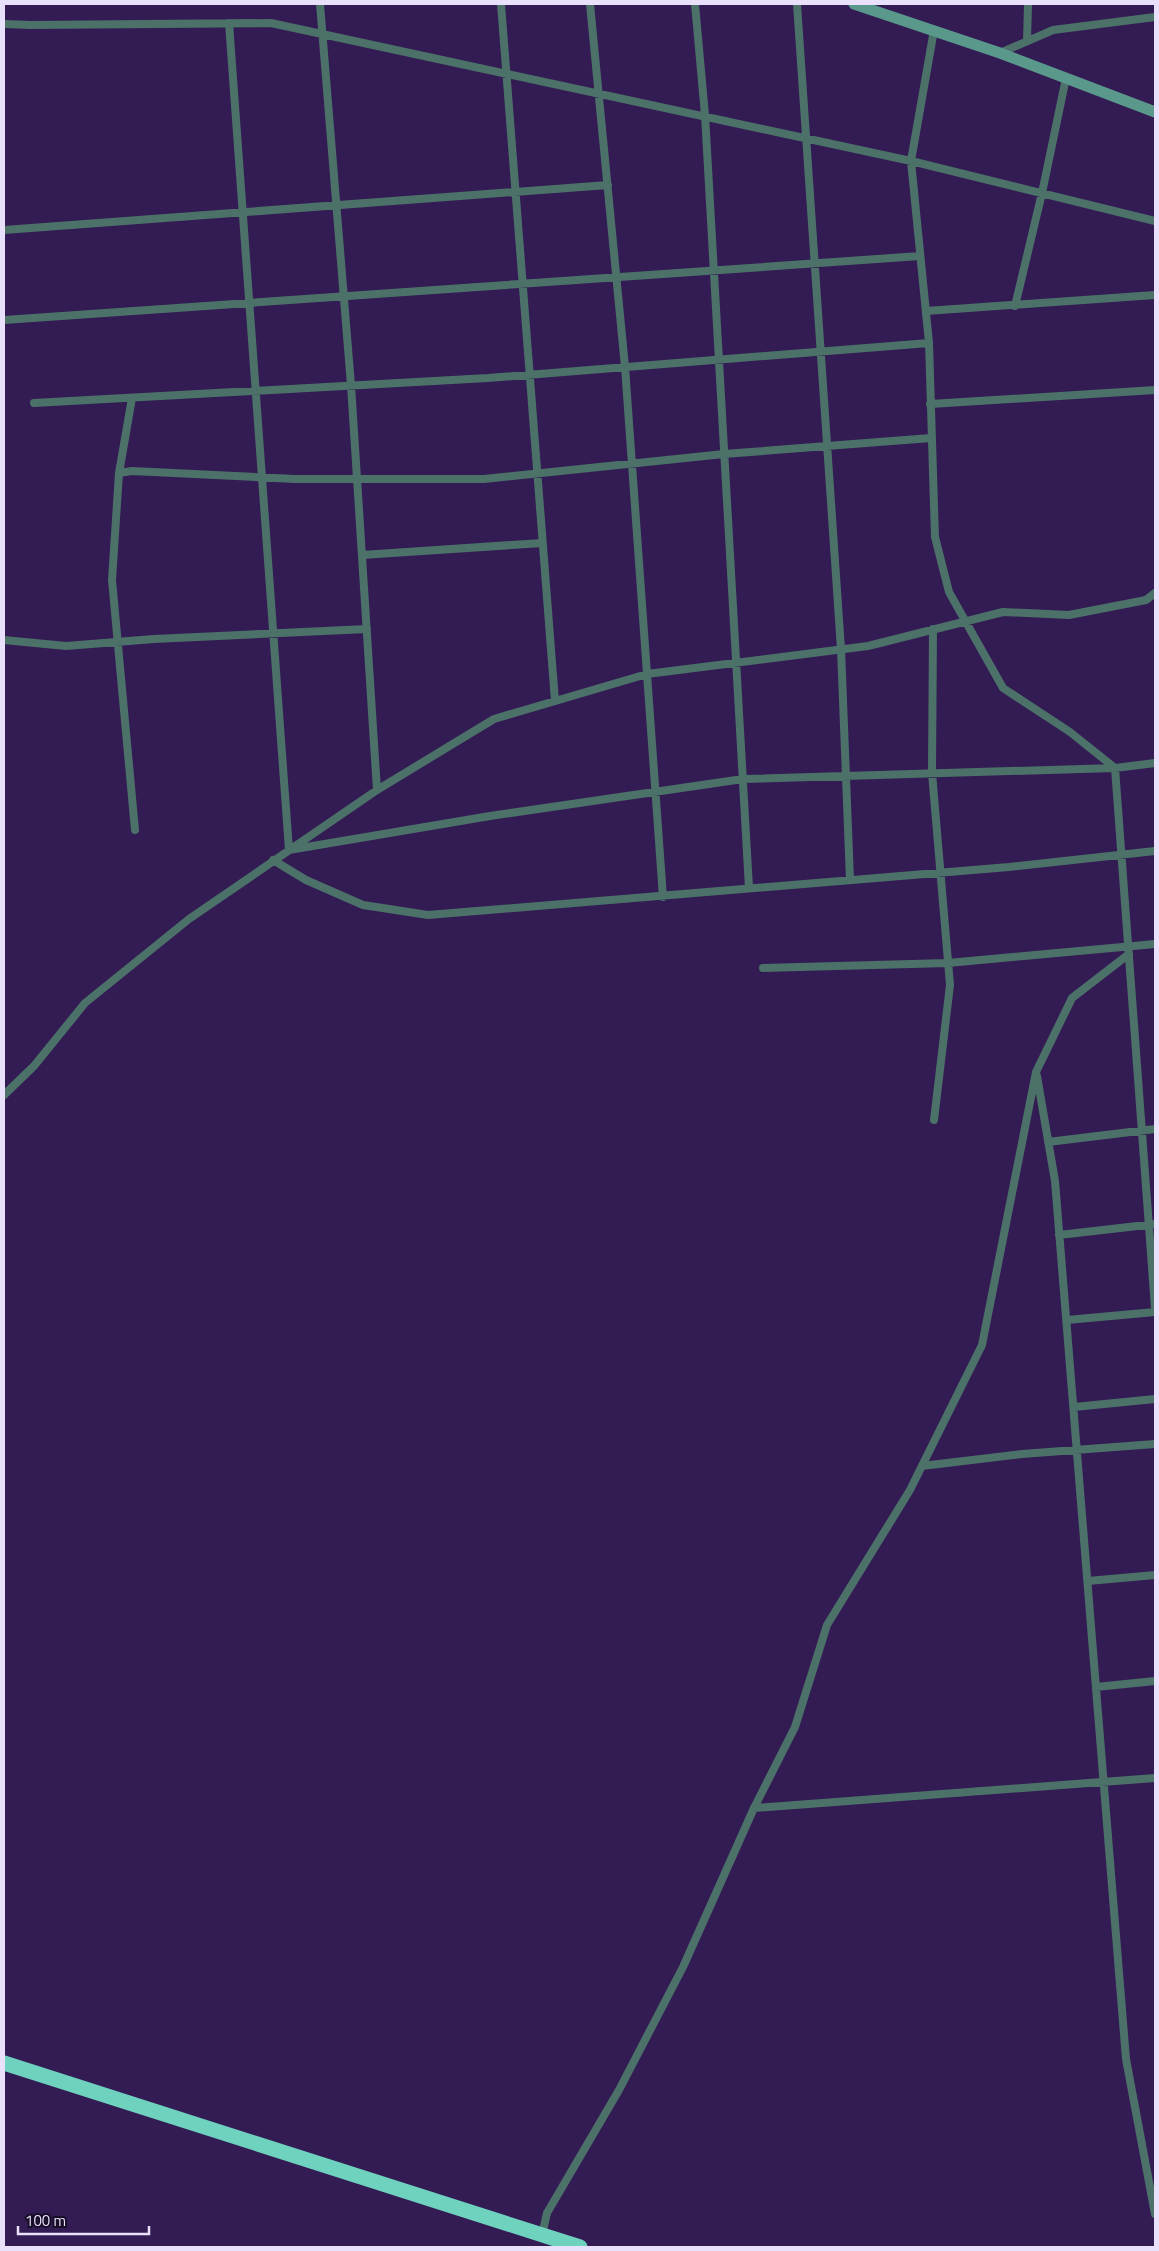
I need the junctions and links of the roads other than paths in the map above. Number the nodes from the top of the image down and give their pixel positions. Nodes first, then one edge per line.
1 (320, 4) edge
2 (501, 4) edge
3 (590, 4) edge
4 (695, 4) edge
5 (797, 4) edge
6 (854, 4) edge
7 (1028, 4) edge
8 (1155, 18) edge
9 (229, 23) junction
10 (4, 24) edge
11 (934, 30) junction
12 (322, 34) junction
13 (1027, 41) junction
14 (1000, 53) junction
15 (506, 73) junction
16 (1066, 78) junction
17 (600, 92) junction
18 (1155, 112) edge
19 (705, 115) junction
20 (806, 137) junction
21 (911, 161) junction
22 (608, 185) junction
23 (516, 192) junction
24 (1042, 193) junction
25 (336, 205) junction
26 (242, 212) junction
27 (1155, 221) edge
28 (4, 230) edge
29 (920, 256) junction
30 (815, 264) junction
31 (714, 271) junction
32 (617, 278) junction
33 (523, 284) junction
34 (1155, 295) edge
35 (344, 297) junction
36 (249, 303) junction
37 (1015, 306) junction
38 (926, 311) junction
39 (4, 320) edge
40 (929, 344) junction
41 (821, 352) junction
42 (718, 360) junction
43 (625, 367) junction
44 (530, 375) junction
45 (351, 386) junction
46 (1155, 390) edge
47 (255, 391) junction
48 (132, 398) junction
49 (34, 403) dead end
50 (930, 404) junction
51 (932, 438) junction
52 (827, 446) junction
53 (724, 454) junction
54 (632, 462) junction
55 (119, 473) junction
56 (537, 473) junction
57 (261, 477) junction
58 (357, 479) junction
59 (542, 543) junction
60 (362, 555) junction
61 (1155, 593) edge
62 (965, 620) junction
63 (933, 628) junction
64 (367, 629) junction
65 (273, 633) junction
66 (4, 640) edge
67 (120, 641) junction
68 (841, 649) junction
69 (736, 662) junction
70 (647, 674) junction
71 (554, 701) junction
72 (1155, 763) edge
73 (1115, 768) junction
74 (932, 773) junction
75 (846, 776) junction
76 (743, 779) junction
77 (377, 790) junction
78 (655, 792) junction
79 (135, 830) dead end
80 (289, 850) junction
81 (1155, 851) edge
82 (1122, 855) junction
83 (274, 860) junction
84 (942, 873) junction
85 (850, 880) junction
86 (750, 888) junction
87 (663, 897) junction
88 (1155, 944) edge
89 (1129, 950) junction
90 (948, 963) junction
91 (763, 968) dead end
92 (1036, 1072) junction
93 (4, 1095) edge
94 (934, 1120) dead end
95 (1155, 1129) edge
96 (1141, 1131) junction
97 (1048, 1142) junction
98 (1152, 1224) edge
99 (1060, 1235) junction
100 (1155, 1308) edge
101 (1155, 1312) edge
102 (1067, 1320) junction
103 (1155, 1399) edge
104 (1074, 1407) junction
105 (1155, 1444) edge
106 (1077, 1450) junction
107 (922, 1466) junction
108 (1155, 1575) edge
109 (1088, 1581) junction
110 (1155, 1681) edge
111 (1096, 1687) junction
112 (1155, 1778) edge
113 (1104, 1782) junction
114 (754, 1808) junction
115 (4, 2063) edge
116 (1155, 2214) edge
117 (542, 2235) junction
118 (580, 2247) edge

1 - 12 street
2 - 15 street
3 - 17 street
4 - 19 street
5 - 20 street
6 - 11 street
7 - 13 street
8 - 13 street
9 - 10 street
9 - 12 street
9 - 26 street
11 - 14 street
11 - 21 street
12 - 15 street
12 - 25 street
13 - 14 street
14 - 16 street
15 - 17 street
15 - 23 street
16 - 18 street
16 - 24 street
17 - 19 street
17 - 22 street
19 - 20 street
19 - 31 street
20 - 21 street
20 - 30 street
21 - 24 street
21 - 29 street
22 - 23 street
22 - 32 street
23 - 25 street
23 - 33 street
24 - 27 street
24 - 37 street
25 - 26 street
25 - 35 street
26 - 28 street
26 - 36 street
29 - 30 street
29 - 38 street
30 - 31 street
30 - 41 street
31 - 32 street
31 - 42 street
32 - 33 street
32 - 43 street
33 - 35 street
33 - 44 street
34 - 37 street
35 - 36 street
35 - 45 street
36 - 39 street
36 - 47 street
37 - 38 street
38 - 40 street
40 - 41 street
40 - 50 street
41 - 42 street
41 - 52 street
42 - 43 street
42 - 53 street
43 - 44 street
43 - 54 street
44 - 45 street
44 - 56 street
45 - 47 street
45 - 58 street
46 - 50 street
47 - 48 street
47 - 57 street
48 - 49 street
48 - 55 street
50 - 51 street
51 - 52 street
51 - 62 street
52 - 53 street
52 - 68 street
53 - 54 street
53 - 69 street
54 - 56 street
54 - 70 street
55 - 57 street
55 - 67 street
56 - 58 street
56 - 59 street
57 - 58 street
57 - 65 street
58 - 60 street
59 - 60 street
59 - 71 street
60 - 64 street
61 - 62 street
62 - 63 street
62 - 73 street
63 - 68 street
63 - 74 street
64 - 65 street
64 - 77 street
65 - 67 street
65 - 80 street
66 - 67 street
67 - 79 street
68 - 69 street
68 - 75 street
69 - 70 street
69 - 76 street
70 - 71 street
70 - 78 street
71 - 77 street
72 - 73 street
73 - 74 street
73 - 82 street
74 - 75 street
74 - 84 street
75 - 76 street
75 - 85 street
76 - 78 street
76 - 86 street
77 - 80 street
78 - 80 street
78 - 87 street
80 - 83 street
81 - 82 street
82 - 84 street
82 - 89 street
83 - 87 street
83 - 93 street
84 - 85 street
84 - 90 street
85 - 86 street
86 - 87 street
88 - 89 street
89 - 90 street
89 - 92 street
89 - 96 street
90 - 91 street
90 - 94 street
92 - 97 street
92 - 107 street
95 - 96 street
96 - 97 street
96 - 98 street
97 - 99 street
98 - 99 street
98 - 100 street
99 - 102 street
101 - 102 street
102 - 104 street
103 - 104 street
104 - 106 street
105 - 106 street
106 - 107 street
106 - 109 street
107 - 114 street
108 - 109 street
109 - 111 street
110 - 111 street
111 - 113 street
112 - 113 street
113 - 114 street
113 - 116 street
114 - 117 street
115 - 117 highway
117 - 118 highway

